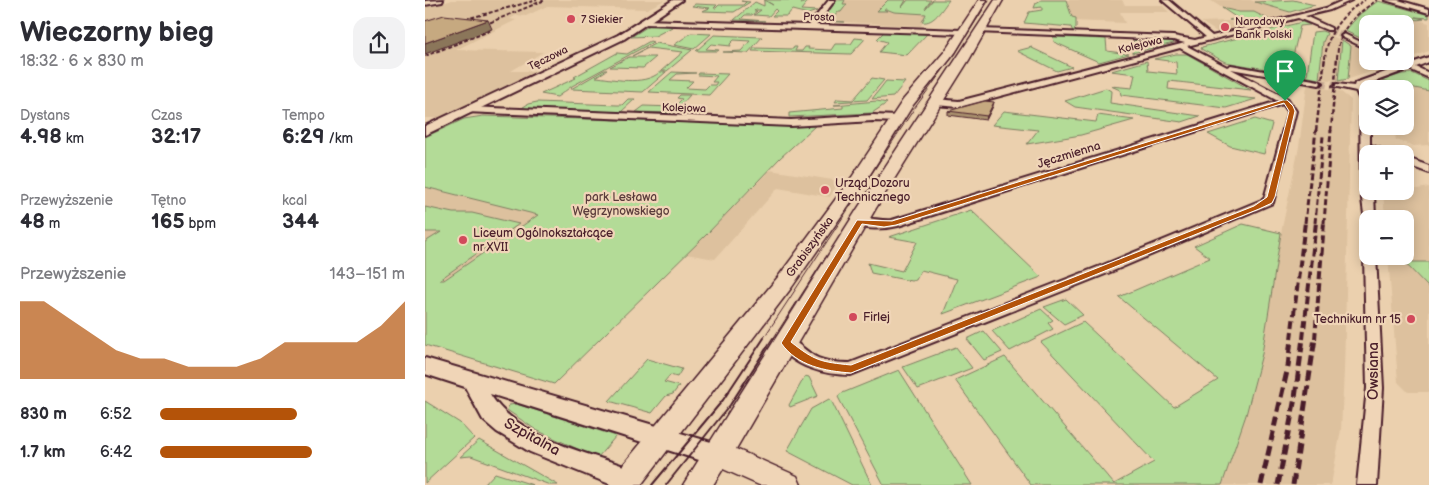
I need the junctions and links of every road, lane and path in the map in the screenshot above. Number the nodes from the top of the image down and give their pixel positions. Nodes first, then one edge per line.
1 (439, 0) edge
2 (678, 0) edge
3 (832, 0) edge
4 (983, 0) edge
5 (999, 0) edge
6 (1165, 0) edge
7 (1349, 0) edge
8 (1389, 0) edge
9 (425, 3) edge
10 (1429, 12) edge
11 (1301, 17) junction
12 (644, 22) junction
13 (811, 27) junction
14 (1329, 29) tunnel mouth
15 (980, 31) junction
16 (963, 32) junction
17 (1344, 36) tunnel mouth
18 (1211, 38) junction
19 (1193, 42) junction
20 (1359, 43) edge
21 (1181, 46) junction
22 (1429, 59) edge
23 (1414, 64) edge
24 (1219, 65) junction
25 (1414, 69) edge
26 (1396, 70) edge
27 (1429, 76) edge
28 (1319, 82) tunnel mouth
29 (1337, 86) tunnel mouth
30 (1358, 89) junction
31 (1285, 101) junction
32 (935, 102) junction
33 (469, 110) junction
34 (898, 119) junction
35 (425, 130) edge
36 (1366, 145) edge
37 (1414, 164) edge
38 (1429, 170) edge
39 (859, 222) junction
40 (1370, 265) edge
41 (785, 343) junction
42 (425, 366) edge
43 (473, 380) junction
44 (650, 435) junction
45 (718, 455) junction
46 (632, 483) edge
47 (697, 485) edge
48 (787, 485) edge
49 (1367, 485) edge

1 - 9 street
2 - 12 street, Tęczowa
3 - 13 street
4 - 16 main road, Grabiszyńska
5 - 15 main road, Grabiszyńska
6 - 18 street
7 - 11 street, Kolejowa
8 - 10 street
11 - 14 street
11 - 18 street, Kolejowa
12 - 13 street, Prosta
12 - 33 street, Tęczowa
13 - 16 street, Prosta
15 - 19 street
15 - 32 main road, Grabiszyńska
16 - 34 main road, Grabiszyńska
17 - 20 street
18 - 19 street, Kolejowa
19 - 21 street, Kolejowa
21 - 24 street
21 - 32 street, Kolejowa
22 - 23 street
24 - 28 street
24 - 31 street
25 - 27 street
26 - 30 street
29 - 30 street
30 - 36 street
31 - 39 street, Jęczmienna
31 - 41 street
32 - 39 main road, Grabiszyńska
33 - 34 street, Kolejowa
33 - 35 street, Tęczowa
34 - 44 main road, Grabiszyńska
37 - 38 street
39 - 41 main road, Grabiszyńska
40 - 49 street, Owsiana
41 - 45 main road, Grabiszyńska
42 - 43 street
43 - 44 street
43 - 46 street, Szpitalna
44 - 45 street
44 - 46 main road, Grabiszyńska
45 - 47 main road, Grabiszyńska
45 - 48 main road

